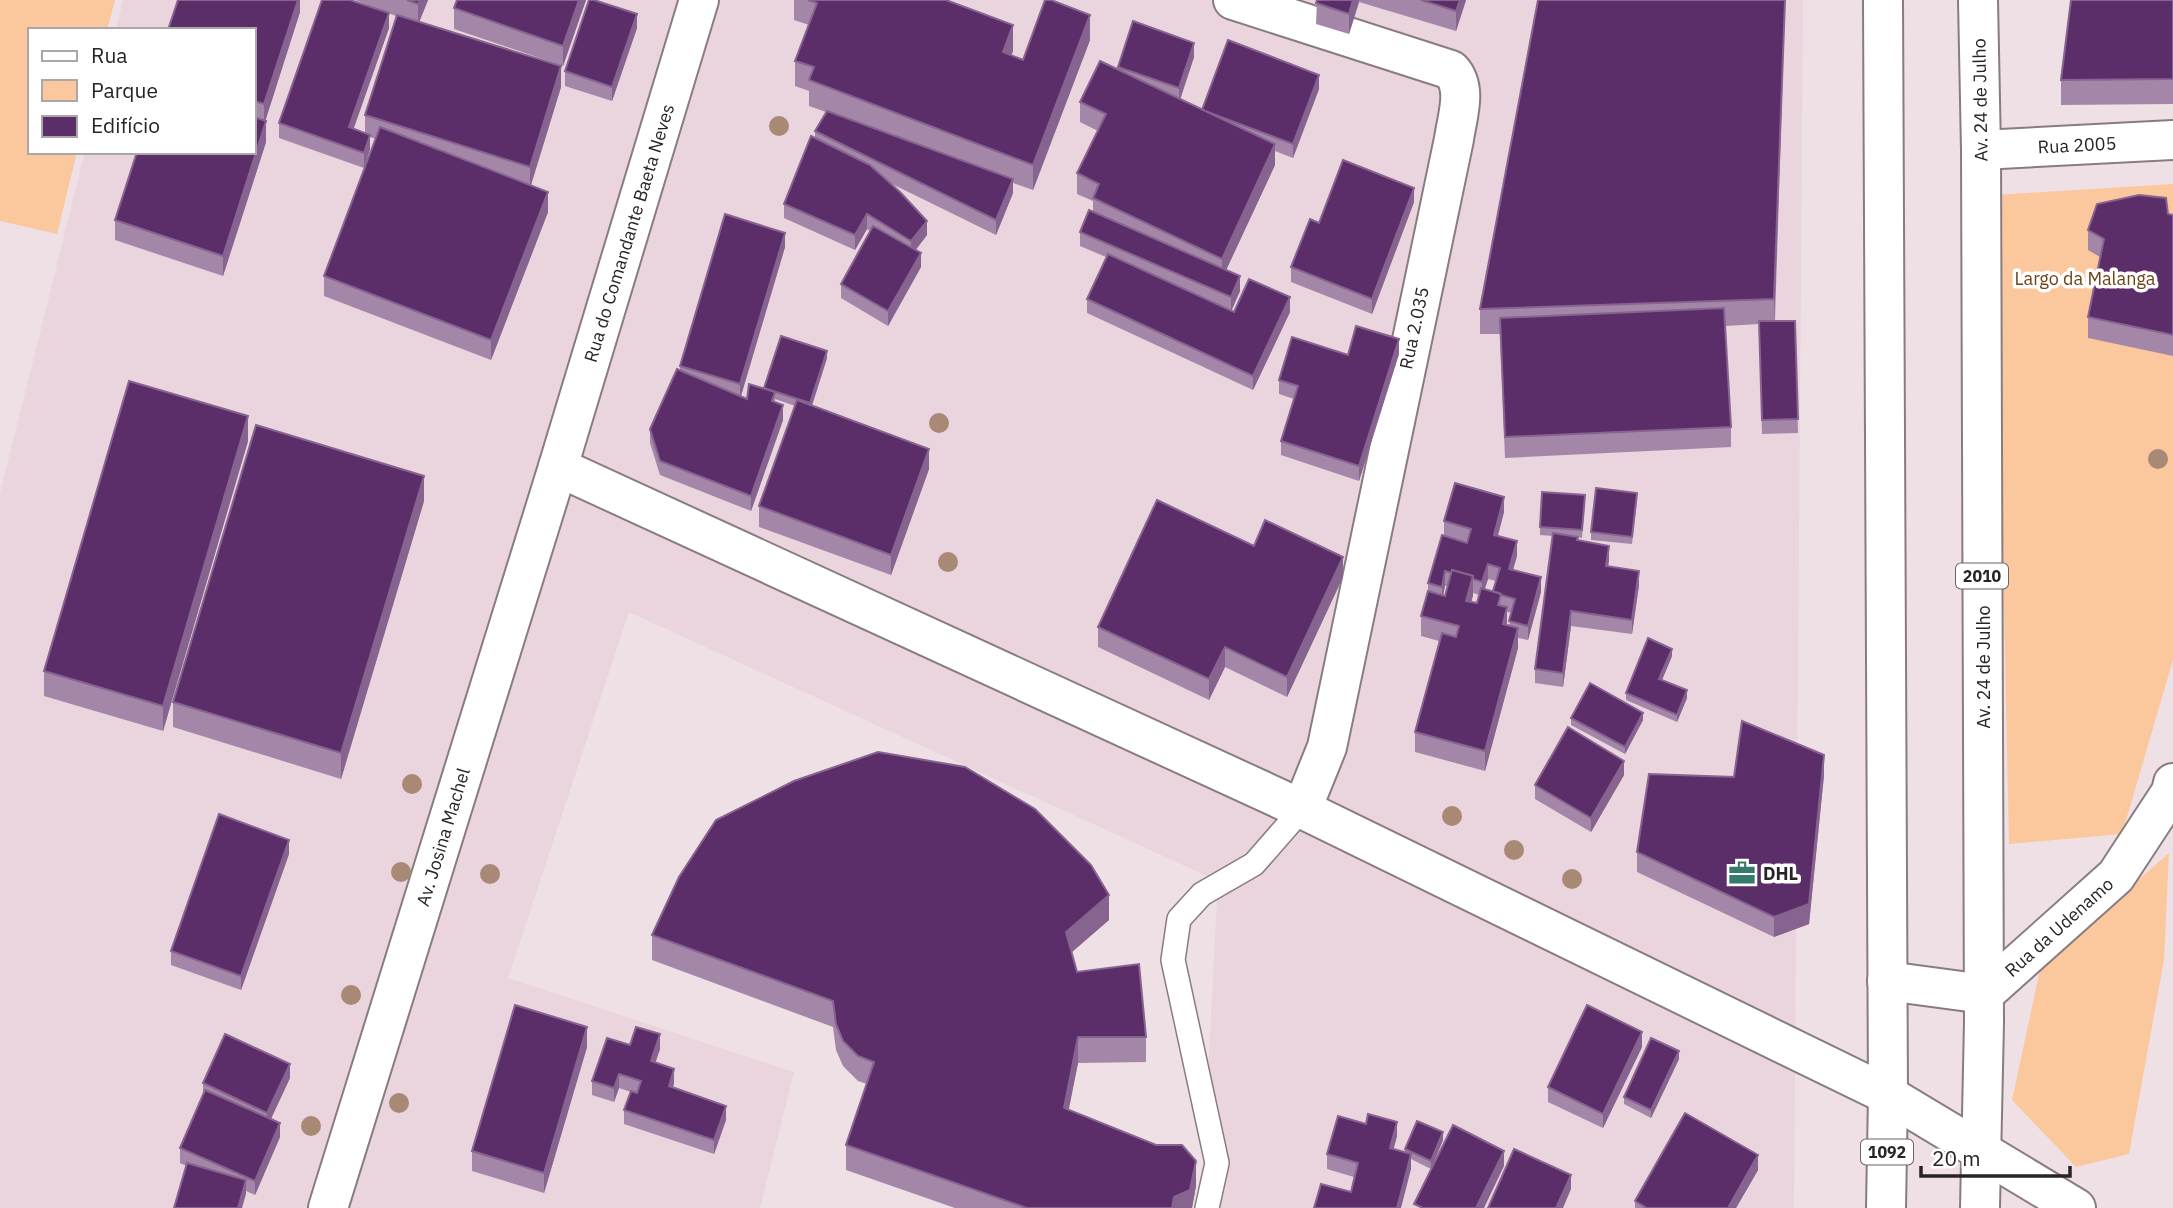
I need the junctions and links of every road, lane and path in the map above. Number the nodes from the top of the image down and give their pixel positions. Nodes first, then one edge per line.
1 (699, 0) edge
2 (1233, 0) edge
3 (1883, 0) edge
4 (1978, 0) edge
5 (2173, 140) edge
6 (1981, 150) junction
7 (558, 467) junction
8 (2173, 783) edge
9 (1302, 808) junction
10 (1887, 981) junction
11 (1984, 994) junction
12 (1888, 1095) junction
13 (1981, 1152) junction
14 (328, 1208) edge
15 (1208, 1208) edge
16 (1886, 1208) edge
17 (1980, 1208) edge
18 (2076, 1208) edge

1 - 7 street, Rua do Comandante Baeta Neves
2 - 9 street, Rua 2.035
3 - 10 street
4 - 6 street, Av. 24 de Julho / 2010
5 - 6 street, Rua 2005
6 - 11 street, Av. 24 de Julho / 2010
7 - 9 street
7 - 14 street, Av. Josina Machel
8 - 11 street, Rua da Udenamo
9 - 12 street
9 - 15 lane
10 - 11 street
10 - 12 street
11 - 13 street, Av. 24 de Julho / 2010
12 - 13 street
12 - 16 street, 1092
13 - 17 street, Av. 24 de Julho / 2010
13 - 18 street

